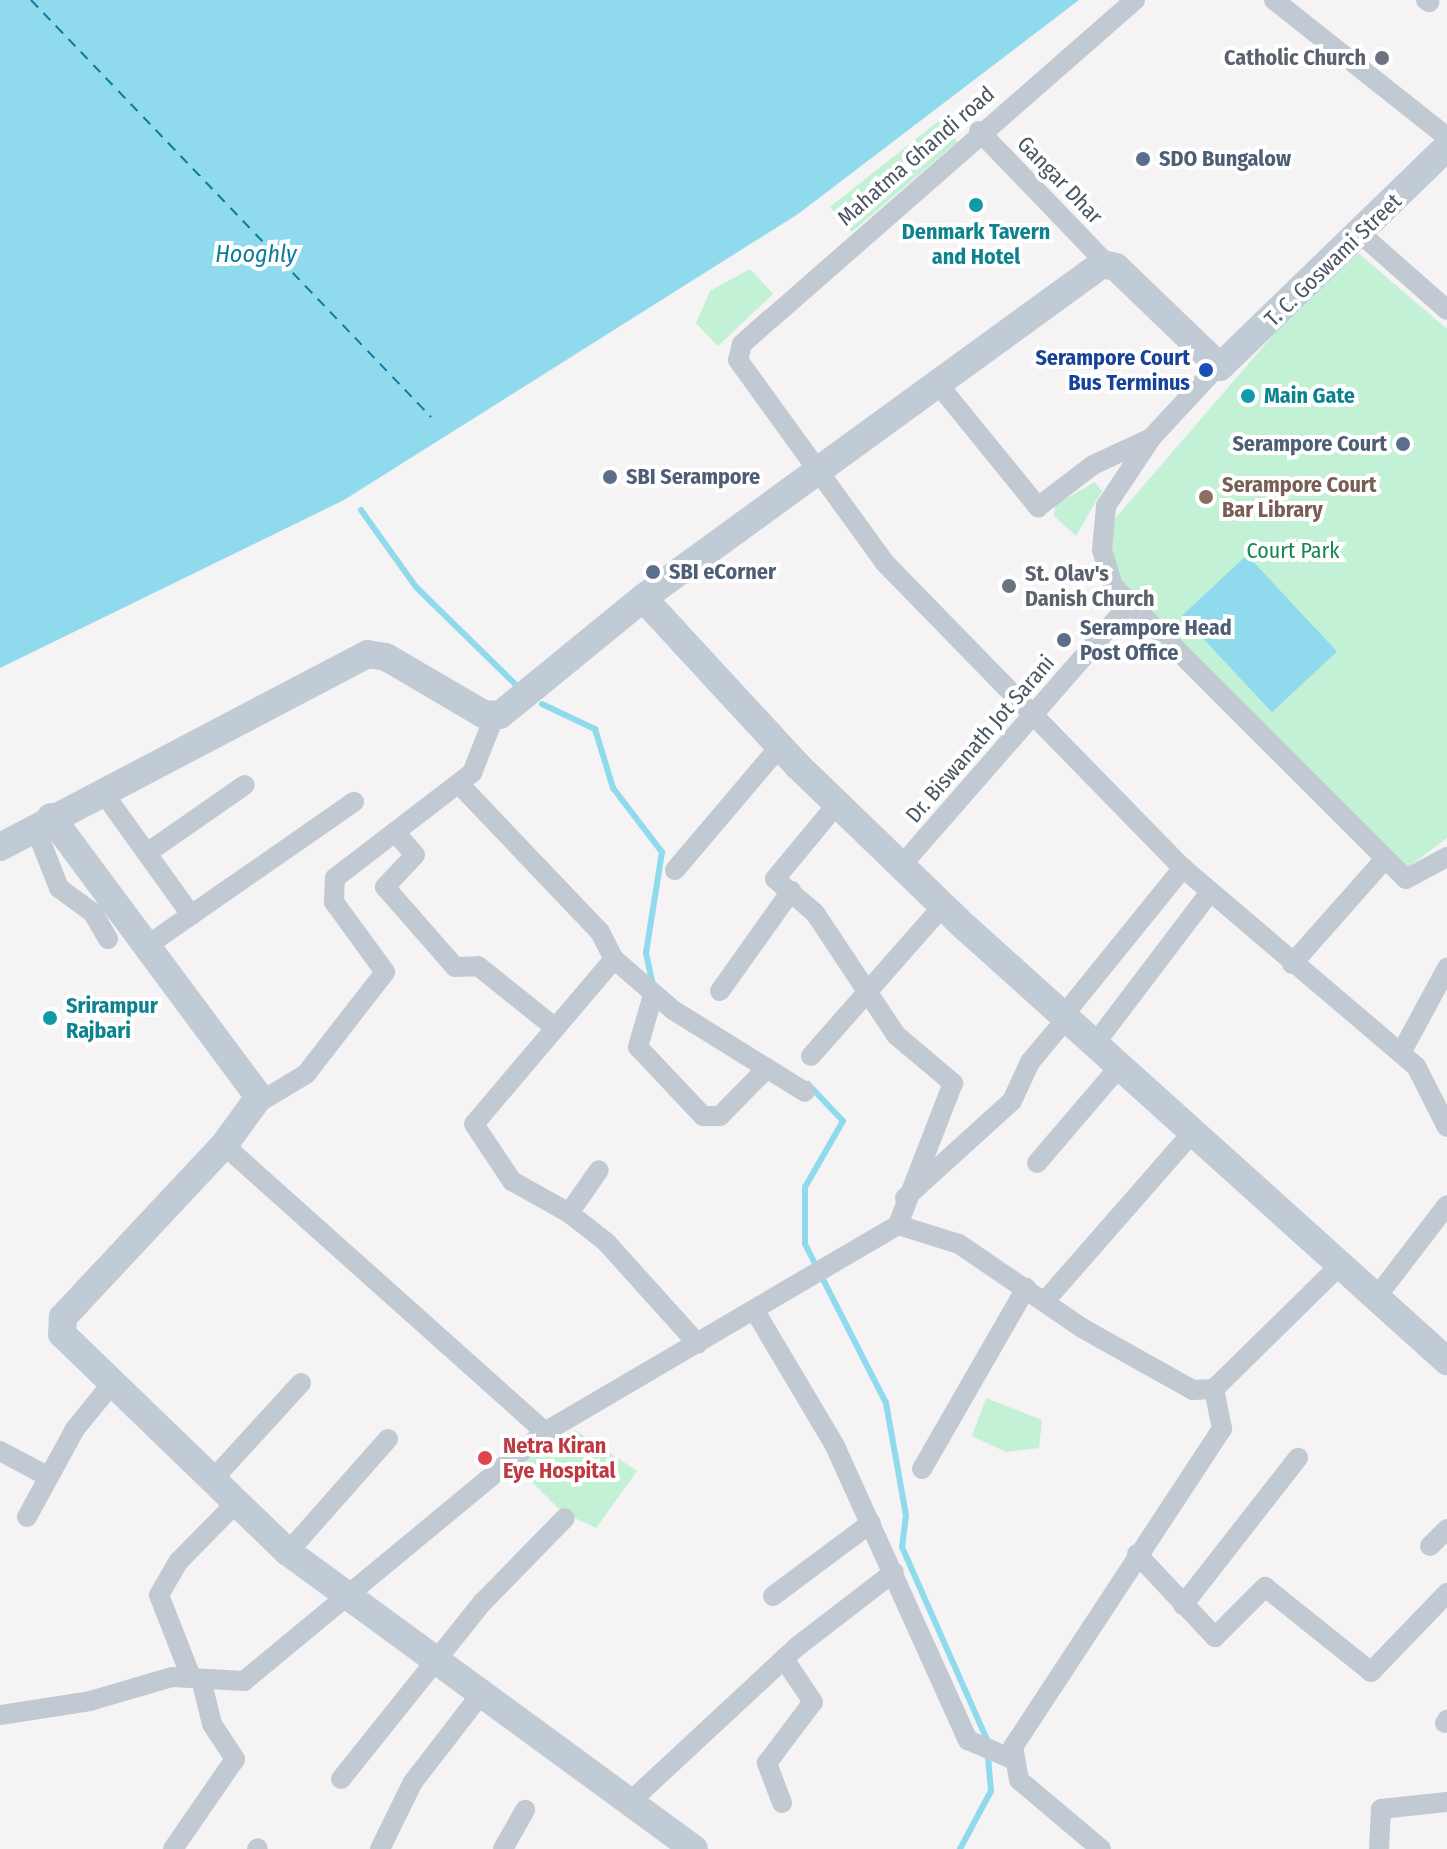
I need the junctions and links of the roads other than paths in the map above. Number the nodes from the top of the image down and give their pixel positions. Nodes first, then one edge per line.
1 (1135, 0) edge
2 (1274, 0) edge
3 (979, 131) junction
4 (1447, 137) edge
5 (1447, 147) edge
6 (1362, 235) junction
7 (1106, 263) junction
8 (1447, 310) edge
9 (1216, 368) junction
10 (938, 384) junction
11 (1152, 437) junction
12 (821, 472) junction
13 (643, 598) junction
14 (1127, 607) junction
15 (495, 715) junction
16 (1033, 715) junction
17 (780, 746) junction
18 (245, 785) dead end
19 (460, 785) junction
20 (102, 791) junction
21 (354, 802) dead end
22 (837, 804) junction
23 (43, 822) junction
24 (395, 832) junction
25 (0, 847) edge
26 (147, 853) junction
27 (1447, 857) edge
28 (1385, 859) junction
29 (901, 866) junction
30 (1183, 868) junction
31 (675, 870) dead end
32 (791, 891) junction
33 (1210, 892) junction
34 (943, 906) junction
35 (191, 915) junction
36 (108, 939) dead end
37 (148, 945) junction
38 (614, 959) junction
39 (1292, 964) junction
40 (1445, 978) edge
41 (871, 988) junction
42 (720, 991) dead end
43 (653, 995) junction
44 (1064, 1018) junction
45 (553, 1026) junction
46 (1094, 1045) junction
47 (1401, 1053) junction
48 (811, 1056) dead end
49 (1119, 1067) junction
50 (767, 1068) junction
51 (805, 1092) dead end
52 (258, 1103) junction
53 (1447, 1127) edge
54 (1192, 1133) junction
55 (224, 1145) junction
56 (1037, 1163) dead end
57 (599, 1170) dead end
58 (905, 1198) junction
59 (1447, 1205) edge
60 (569, 1213) junction
61 (898, 1225) junction
62 (1339, 1266) junction
63 (1026, 1288) junction
64 (1375, 1299) junction
65 (1045, 1301) junction
66 (755, 1311) junction
67 (698, 1344) junction
68 (1447, 1361) edge
69 (114, 1381) junction
70 (301, 1383) dead end
71 (1214, 1389) junction
72 (545, 1432) junction
73 (388, 1439) dead end
74 (0, 1451) edge
75 (1298, 1458) dead end
76 (922, 1469) dead end
77 (47, 1476) junction
78 (216, 1476) junction
79 (238, 1501) junction
80 (27, 1517) dead end
81 (565, 1518) dead end
82 (871, 1523) junction
83 (1447, 1529) edge
84 (1430, 1546) dead end
85 (288, 1552) junction
86 (1137, 1554) junction
87 (894, 1572) junction
88 (347, 1592) junction
89 (1447, 1593) edge
90 (773, 1596) dead end
91 (1183, 1605) junction
92 (440, 1658) junction
93 (784, 1659) junction
94 (196, 1678) junction
95 (484, 1690) junction
96 (0, 1715) edge
97 (1012, 1759) junction
98 (341, 1779) dead end
99 (631, 1801) junction
100 (1447, 1802) edge
101 (782, 1803) dead end
102 (525, 1810) dead end
103 (676, 1844) edge
104 (173, 1849) edge
105 (380, 1849) edge
106 (503, 1849) edge
107 (1101, 1849) edge
108 (1379, 1849) edge

1 - 3 street, Mahatma Ghandi road
2 - 4 street
3 - 7 street, Gangar Dhar
3 - 12 street, Mahatma Ghandi road
5 - 6 street, T. C. Goswami Street
6 - 8 street
6 - 9 street, T. C. Goswami Street
7 - 9 street
7 - 10 street
9 - 11 street
10 - 11 street
10 - 12 street
11 - 14 street
12 - 13 street
12 - 16 street
13 - 15 street
13 - 17 street
14 - 16 street, Dr. Biswanath Jot Sarani
14 - 28 street
15 - 19 street
15 - 20 street
16 - 29 street, Dr. Biswanath Jot Sarani
16 - 30 street
17 - 22 street
17 - 31 street
18 - 26 street
19 - 24 street
19 - 38 street
20 - 23 street
20 - 26 street
21 - 35 street
22 - 29 street
22 - 32 street
23 - 25 street
23 - 36 street
23 - 37 street
24 - 45 street
24 - 52 street
26 - 35 street
27 - 28 street
28 - 39 street
29 - 34 street
30 - 33 street
30 - 44 street
32 - 41 street
32 - 42 street
33 - 39 street
33 - 46 street
34 - 41 street
34 - 44 street
35 - 37 street
37 - 52 street
38 - 43 street
38 - 45 street
39 - 47 street
40 - 47 street
41 - 48 street
41 - 58 street
43 - 50 street
43 - 50 street
44 - 46 street
44 - 58 street
45 - 60 street
46 - 49 street
47 - 53 street
49 - 54 street
49 - 56 street
50 - 51 street
52 - 55 street
54 - 62 street
54 - 65 street
55 - 69 street
55 - 72 street
57 - 60 street
58 - 61 street
59 - 64 street
60 - 67 street
61 - 63 street
61 - 66 street
62 - 64 street
62 - 71 street
63 - 65 street
63 - 76 street
64 - 68 street
65 - 71 street
66 - 67 street
66 - 82 street
67 - 72 street
69 - 77 street
69 - 78 street
70 - 78 street
71 - 86 street
72 - 88 street
73 - 85 street
74 - 77 street
75 - 91 street
77 - 80 street
78 - 79 street
79 - 85 street
79 - 94 street
81 - 92 street
82 - 87 street
82 - 90 street
83 - 84 street
85 - 88 street
86 - 91 street
86 - 97 street
87 - 93 street
87 - 97 street
88 - 92 street
88 - 94 street
89 - 91 street
92 - 95 street
92 - 98 street
93 - 99 street
93 - 101 street
94 - 96 street
94 - 104 street
95 - 99 street
95 - 105 street
97 - 107 street
99 - 103 street
100 - 108 street
102 - 106 street

